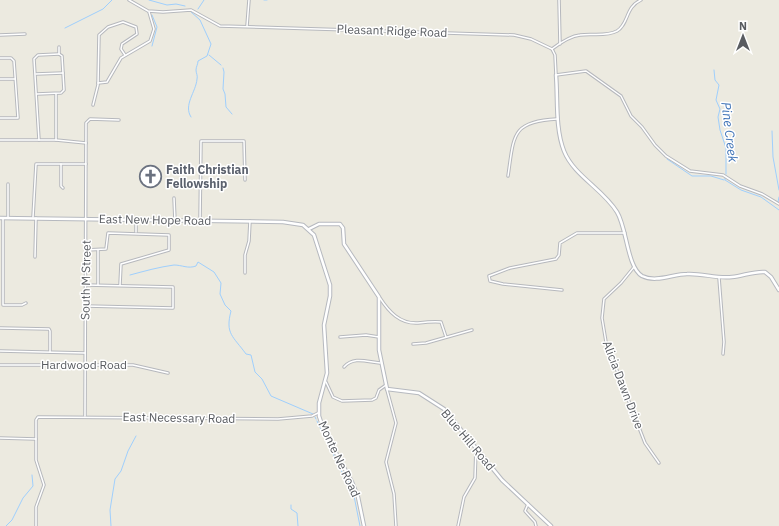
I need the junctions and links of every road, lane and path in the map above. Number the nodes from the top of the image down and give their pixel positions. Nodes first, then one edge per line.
1 (129, 0) edge
2 (249, 0) edge
3 (559, 0) edge
4 (641, 0) edge
5 (148, 11) junction
6 (247, 26) junction
7 (25, 34) dead end
8 (0, 35) edge
9 (560, 44) junction
10 (59, 47) dead end
11 (552, 49) junction
12 (59, 54) junction
13 (125, 55) junction
14 (0, 58) edge
15 (63, 73) junction
16 (36, 74) junction
17 (556, 76) junction
18 (0, 79) edge
19 (16, 79) junction
20 (98, 83) junction
21 (37, 94) junction
22 (56, 94) junction
23 (93, 105) dead end
24 (0, 118) edge
25 (559, 119) junction
26 (119, 120) dead end
27 (0, 140) edge
28 (39, 140) junction
29 (56, 140) junction
30 (86, 144) junction
31 (61, 164) junction
32 (86, 164) junction
33 (200, 171) junction
34 (245, 171) junction
35 (508, 176) dead end
36 (245, 180) dead end
37 (8, 184) dead end
38 (63, 188) dead end
39 (174, 198) dead end
40 (779, 204) edge
41 (1, 218) edge
42 (8, 218) junction
43 (34, 218) junction
44 (86, 220) junction
45 (136, 220) junction
46 (175, 221) junction
47 (200, 221) junction
48 (250, 221) junction
49 (309, 229) junction
50 (136, 233) junction
51 (625, 233) junction
52 (86, 250) junction
53 (98, 250) junction
54 (35, 257) dead end
55 (634, 267) junction
56 (245, 273) dead end
57 (719, 277) junction
58 (1, 281) edge
59 (86, 285) junction
60 (98, 286) junction
61 (120, 286) junction
62 (562, 290) dead end
63 (779, 290) edge
64 (379, 297) junction
65 (26, 302) dead end
66 (86, 306) junction
67 (0, 328) edge
68 (472, 330) dead end
69 (340, 337) dead end
70 (379, 337) junction
71 (446, 337) junction
72 (413, 344) dead end
73 (0, 351) edge
74 (50, 352) junction
75 (85, 353) junction
76 (723, 354) dead end
77 (380, 363) junction
78 (0, 365) edge
79 (86, 366) junction
80 (344, 367) dead end
81 (168, 373) dead end
82 (326, 382) junction
83 (386, 385) junction
84 (387, 389) junction
85 (318, 412) junction
86 (86, 416) junction
87 (0, 438) edge
88 (36, 439) junction
89 (476, 448) junction
90 (659, 463) dead end
91 (528, 504) junction
92 (36, 526) edge
93 (364, 526) edge
94 (396, 526) edge
95 (458, 526) edge
96 (536, 526) edge
97 (550, 526) edge

1 - 5 street, Pleasant Ridge Road
2 - 6 street
3 - 9 street
4 - 9 street
5 - 6 street, Pleasant Ridge Road
5 - 13 street
6 - 11 street, Pleasant Ridge Road
7 - 8 street
9 - 11 street
10 - 12 street
11 - 17 street
12 - 15 street
12 - 16 street
13 - 20 street
13 - 20 street
14 - 19 street
15 - 16 street
15 - 22 street
16 - 21 street
17 - 25 street
17 - 40 street
18 - 19 street
19 - 24 street
20 - 23 street
21 - 22 street
21 - 28 street
22 - 29 street
25 - 35 street
25 - 51 street
26 - 30 street, South M Street
27 - 28 street
28 - 29 street
29 - 30 street
30 - 32 street, South M Street
31 - 32 street
31 - 38 street
31 - 43 street
32 - 44 street, South M Street
33 - 34 street
33 - 34 street
33 - 47 street
34 - 36 street
37 - 42 street
39 - 46 street
41 - 42 street, East New Hope Road
41 - 58 street
42 - 43 street, East New Hope Road
43 - 44 street, East New Hope Road
43 - 54 street
44 - 45 street, East New Hope Road
44 - 52 street, South M Street
45 - 46 street, East New Hope Road
45 - 50 street
46 - 47 street, East New Hope Road
47 - 48 street, East New Hope Road
48 - 49 street, East New Hope Road
48 - 56 street
49 - 64 street
49 - 82 street, Monte Ne Road
50 - 53 street
50 - 61 street
51 - 55 street
51 - 62 street
52 - 53 street
52 - 59 street, South M Street
53 - 60 street
55 - 57 street
55 - 90 street, Alicia Dawn Drive
57 - 63 street
57 - 76 street
58 - 65 street
59 - 60 street
59 - 66 street, South M Street
60 - 61 street
61 - 66 street
64 - 70 street
64 - 71 street
66 - 75 street, South M Street
67 - 74 street
68 - 71 street
69 - 70 street
70 - 77 street
71 - 72 street
73 - 74 street
74 - 75 street
75 - 79 street, South M Street
77 - 80 street
77 - 83 street
78 - 79 street, Hardwood Road
79 - 81 street, Hardwood Road
79 - 86 street, South M Street
82 - 83 street
82 - 85 street, Monte Ne Road
83 - 84 street
84 - 89 street, Blue Hill Road
84 - 94 street
85 - 86 street, East Necessary Road
85 - 93 street, Monte Ne Road
86 - 88 street, East Necessary Road
87 - 88 street
88 - 92 street
89 - 91 street, Blue Hill Road
89 - 95 street
91 - 96 street
91 - 97 street, Blue Hill Road

